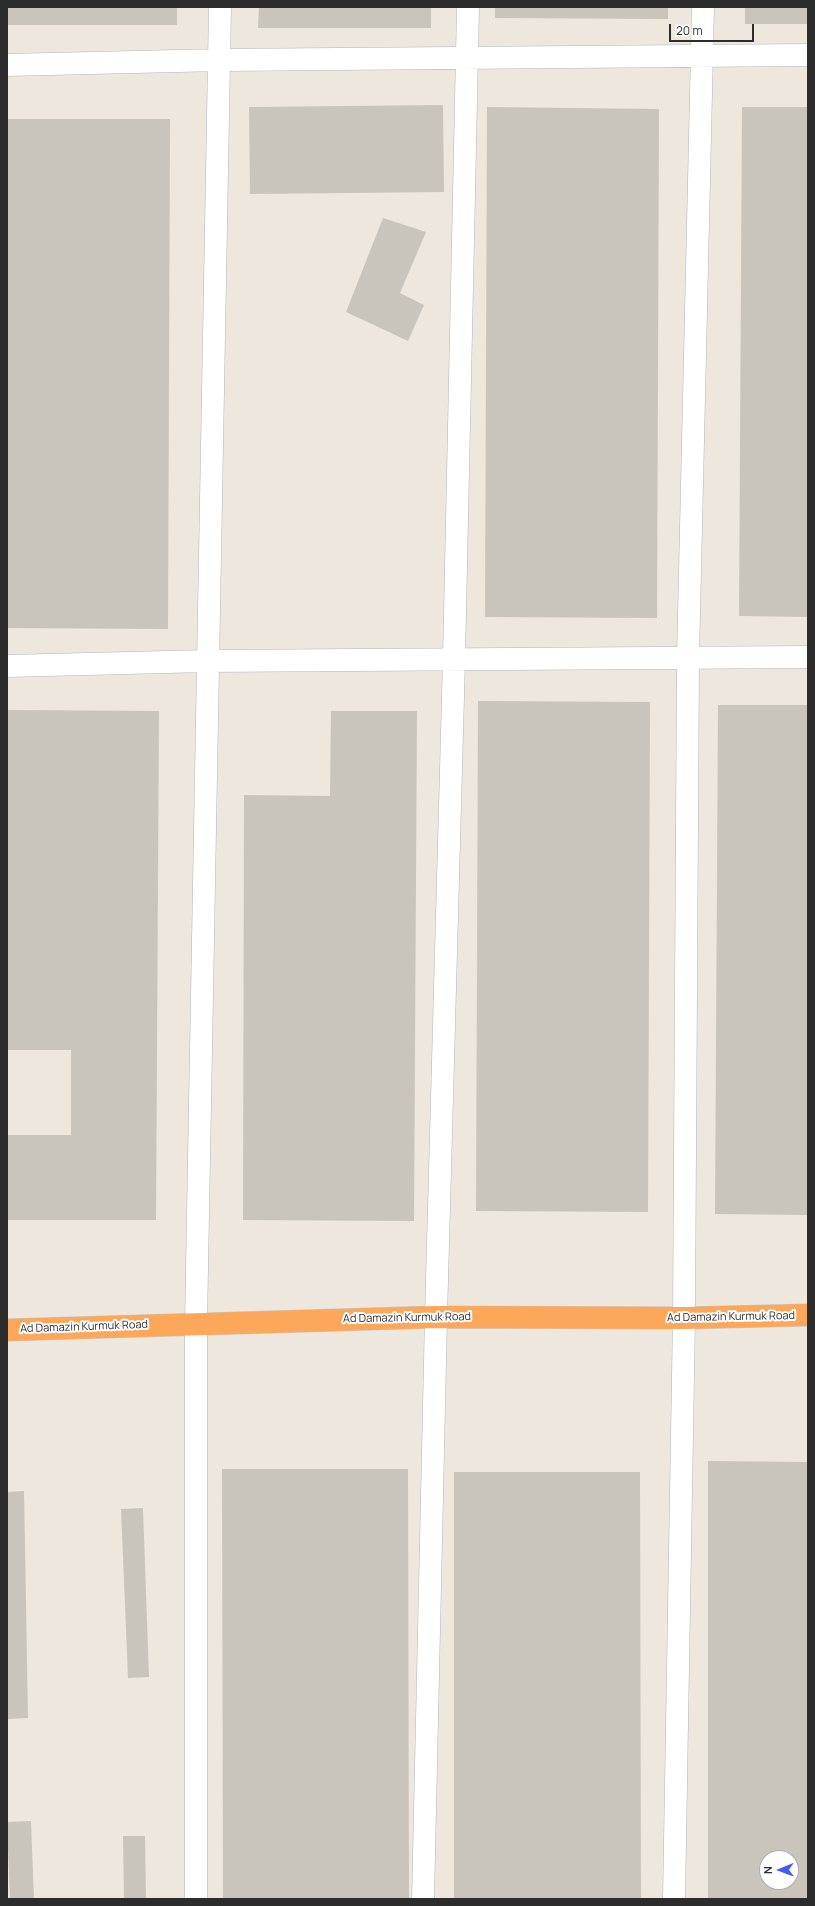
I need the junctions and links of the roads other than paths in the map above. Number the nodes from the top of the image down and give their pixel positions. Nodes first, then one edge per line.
1 (220, 7) edge
2 (468, 7) edge
3 (703, 7) edge
4 (702, 55) junction
5 (808, 55) edge
6 (467, 58) junction
7 (220, 60) junction
8 (7, 65) edge
9 (808, 657) edge
10 (688, 658) junction
11 (454, 660) junction
12 (207, 661) junction
13 (7, 666) edge
14 (808, 1315) edge
15 (436, 1317) junction
16 (684, 1318) junction
17 (196, 1323) junction
18 (7, 1330) edge
19 (196, 1899) edge
20 (423, 1899) edge
21 (674, 1899) edge

1 - 7 street
2 - 6 street
3 - 4 street
4 - 5 street
4 - 6 street
4 - 10 street
6 - 7 street
6 - 11 street
7 - 8 street
7 - 12 street
9 - 10 street
10 - 11 street
10 - 16 street
11 - 12 street
11 - 15 street
12 - 13 street
12 - 17 street
14 - 16 highway, Ad Damazin Kurmuk Road
15 - 16 highway, Ad Damazin Kurmuk Road
15 - 17 highway, Ad Damazin Kurmuk Road
15 - 20 street
16 - 21 street
17 - 18 highway, Ad Damazin Kurmuk Road
17 - 19 street

